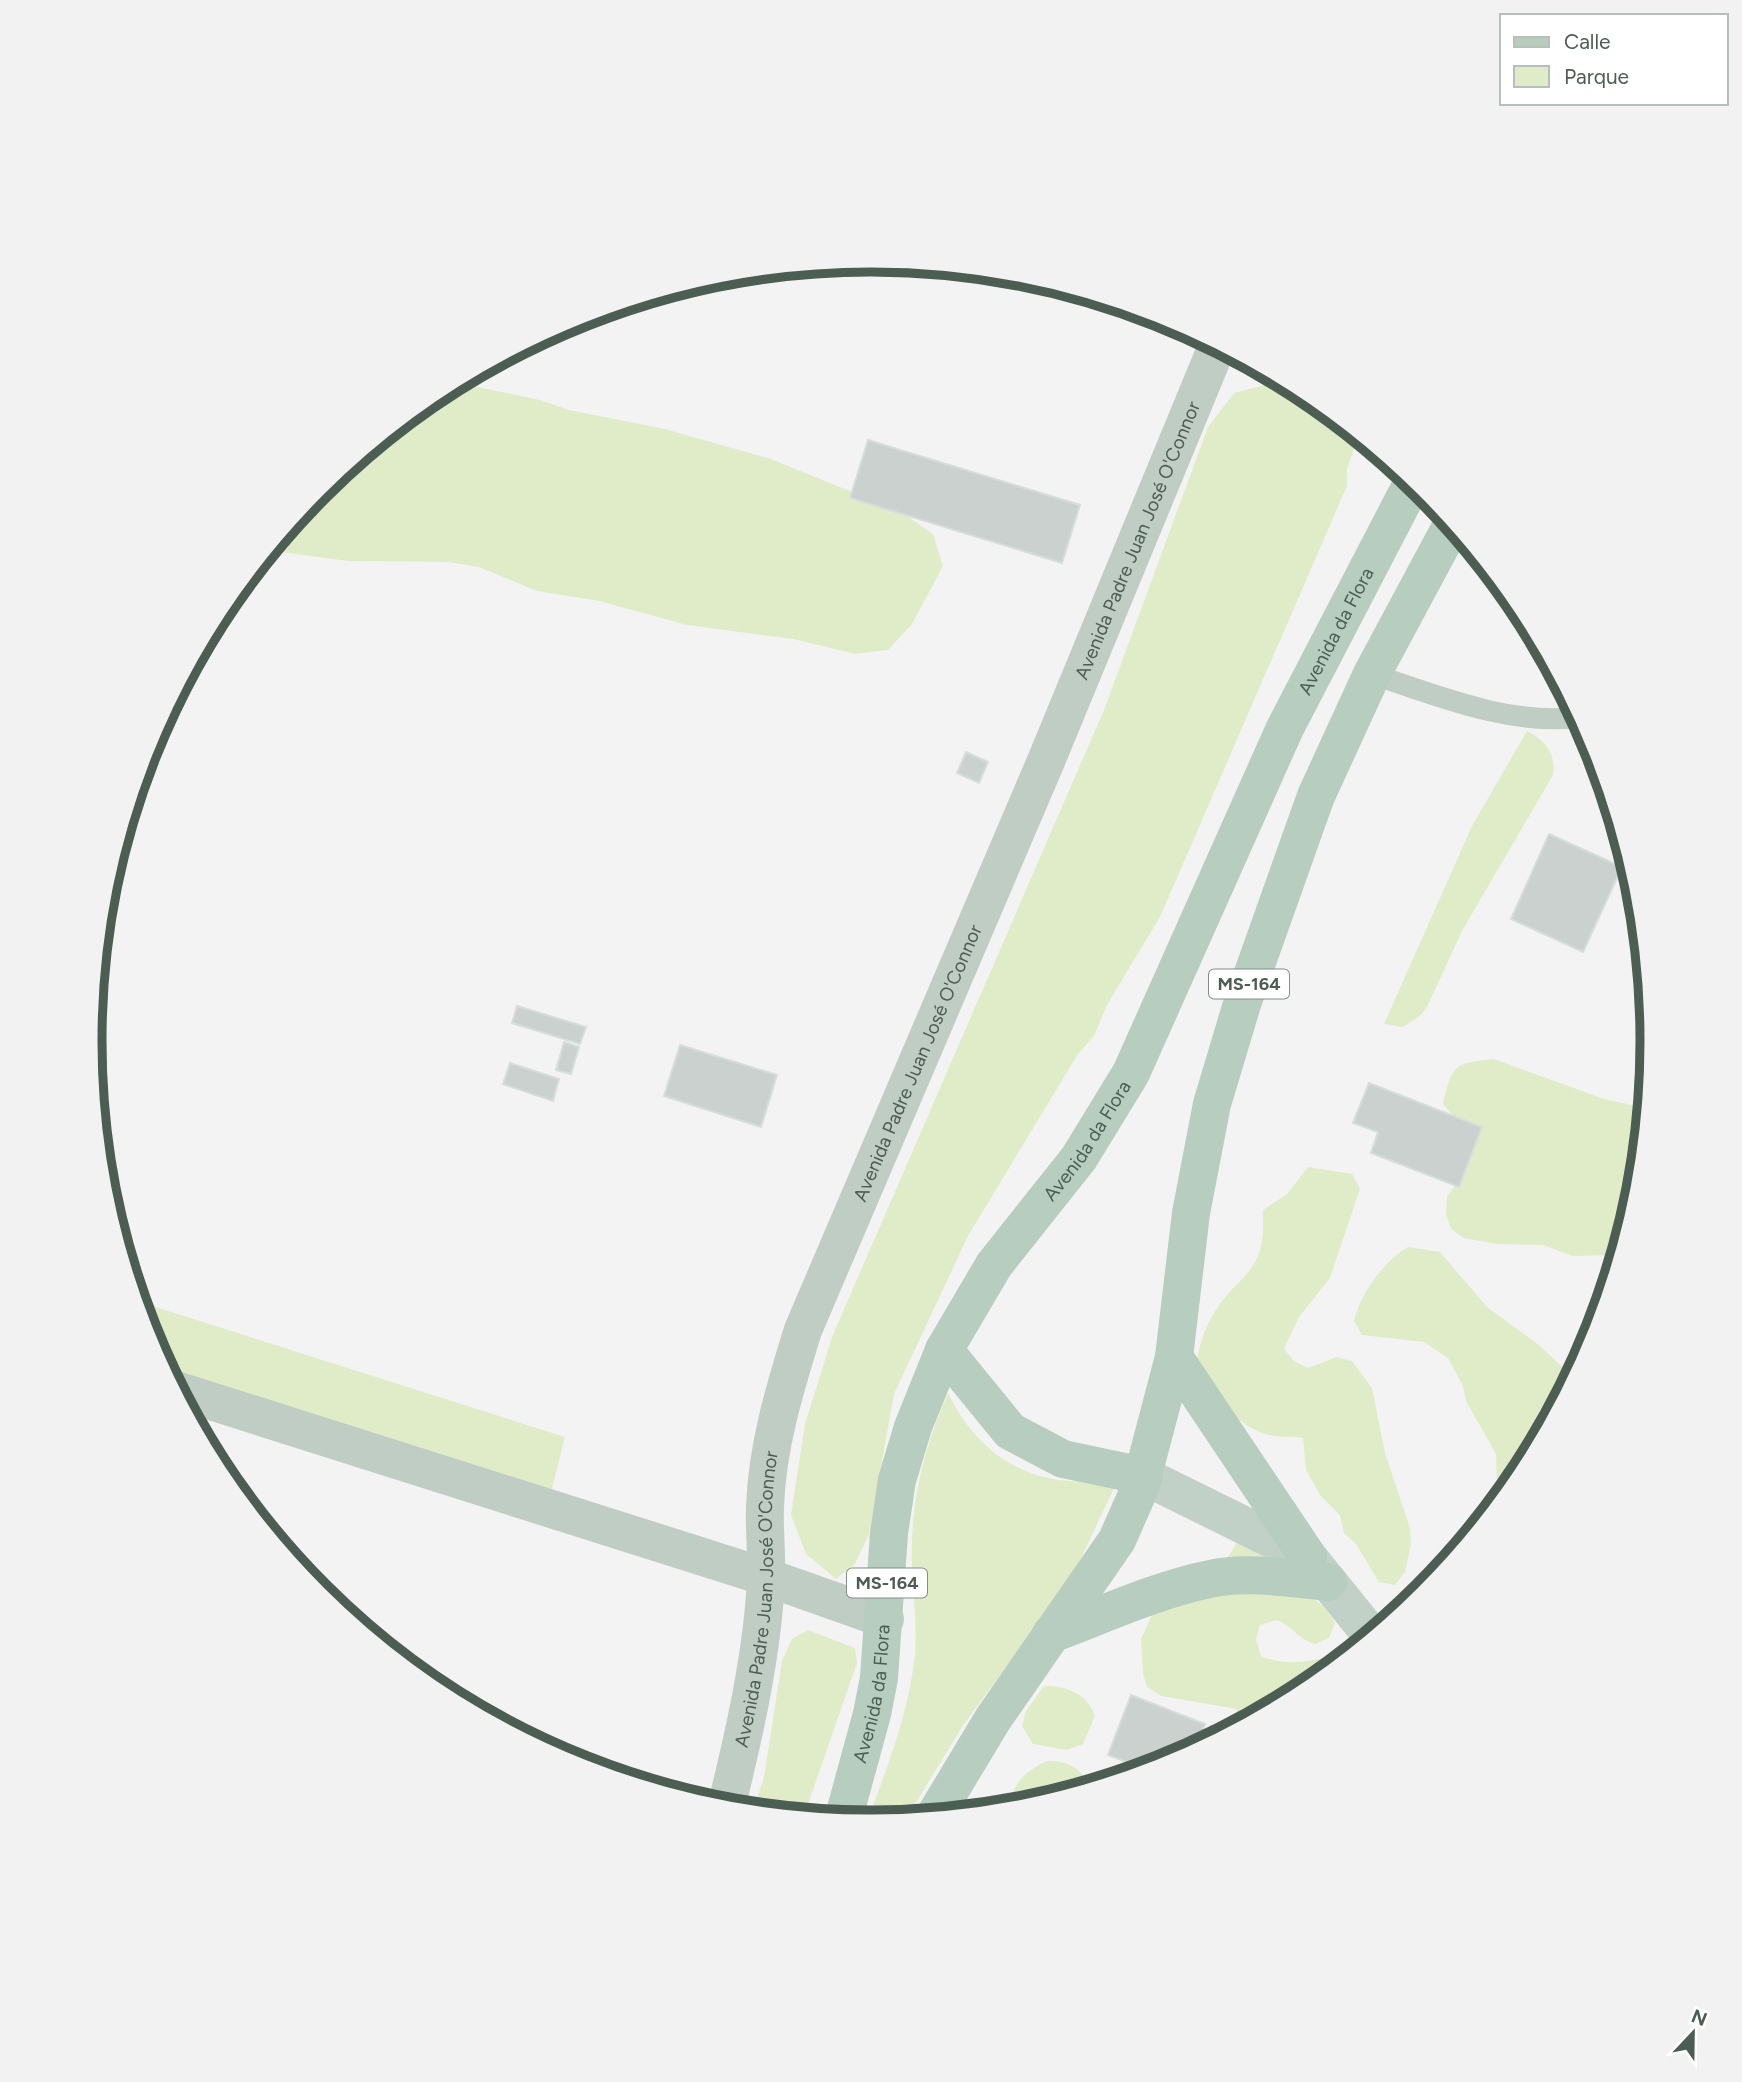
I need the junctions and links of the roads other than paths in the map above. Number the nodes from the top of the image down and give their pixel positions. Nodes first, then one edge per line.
1 (1214, 353) edge
2 (1408, 491) edge
3 (1448, 531) edge
4 (1372, 674) junction
5 (1569, 719) edge
6 (944, 1349) junction
7 (1174, 1357) junction
8 (188, 1394) edge
9 (1144, 1476) junction
10 (1318, 1569) junction
11 (766, 1577) junction
12 (885, 1619) junction
13 (1366, 1629) edge
14 (1051, 1634) junction
15 (729, 1797) edge
16 (939, 1807) edge
17 (845, 1810) edge

1 - 11 street, Avenida Padre Juan José O'Connor
2 - 6 main road, Avenida da Flora / MS-164
3 - 4 main road, MS-164
4 - 5 lane
4 - 7 main road, MS-164
6 - 9 main road
6 - 12 main road, Avenida da Flora / MS-164
7 - 9 main road, MS-164
7 - 10 main road
8 - 11 street
9 - 10 main road
9 - 14 main road, MS-164
10 - 13 main road
10 - 14 main road
11 - 12 street
11 - 15 street, Avenida Padre Juan José O'Connor
12 - 17 main road, Avenida da Flora / MS-164
14 - 16 main road, MS-164

